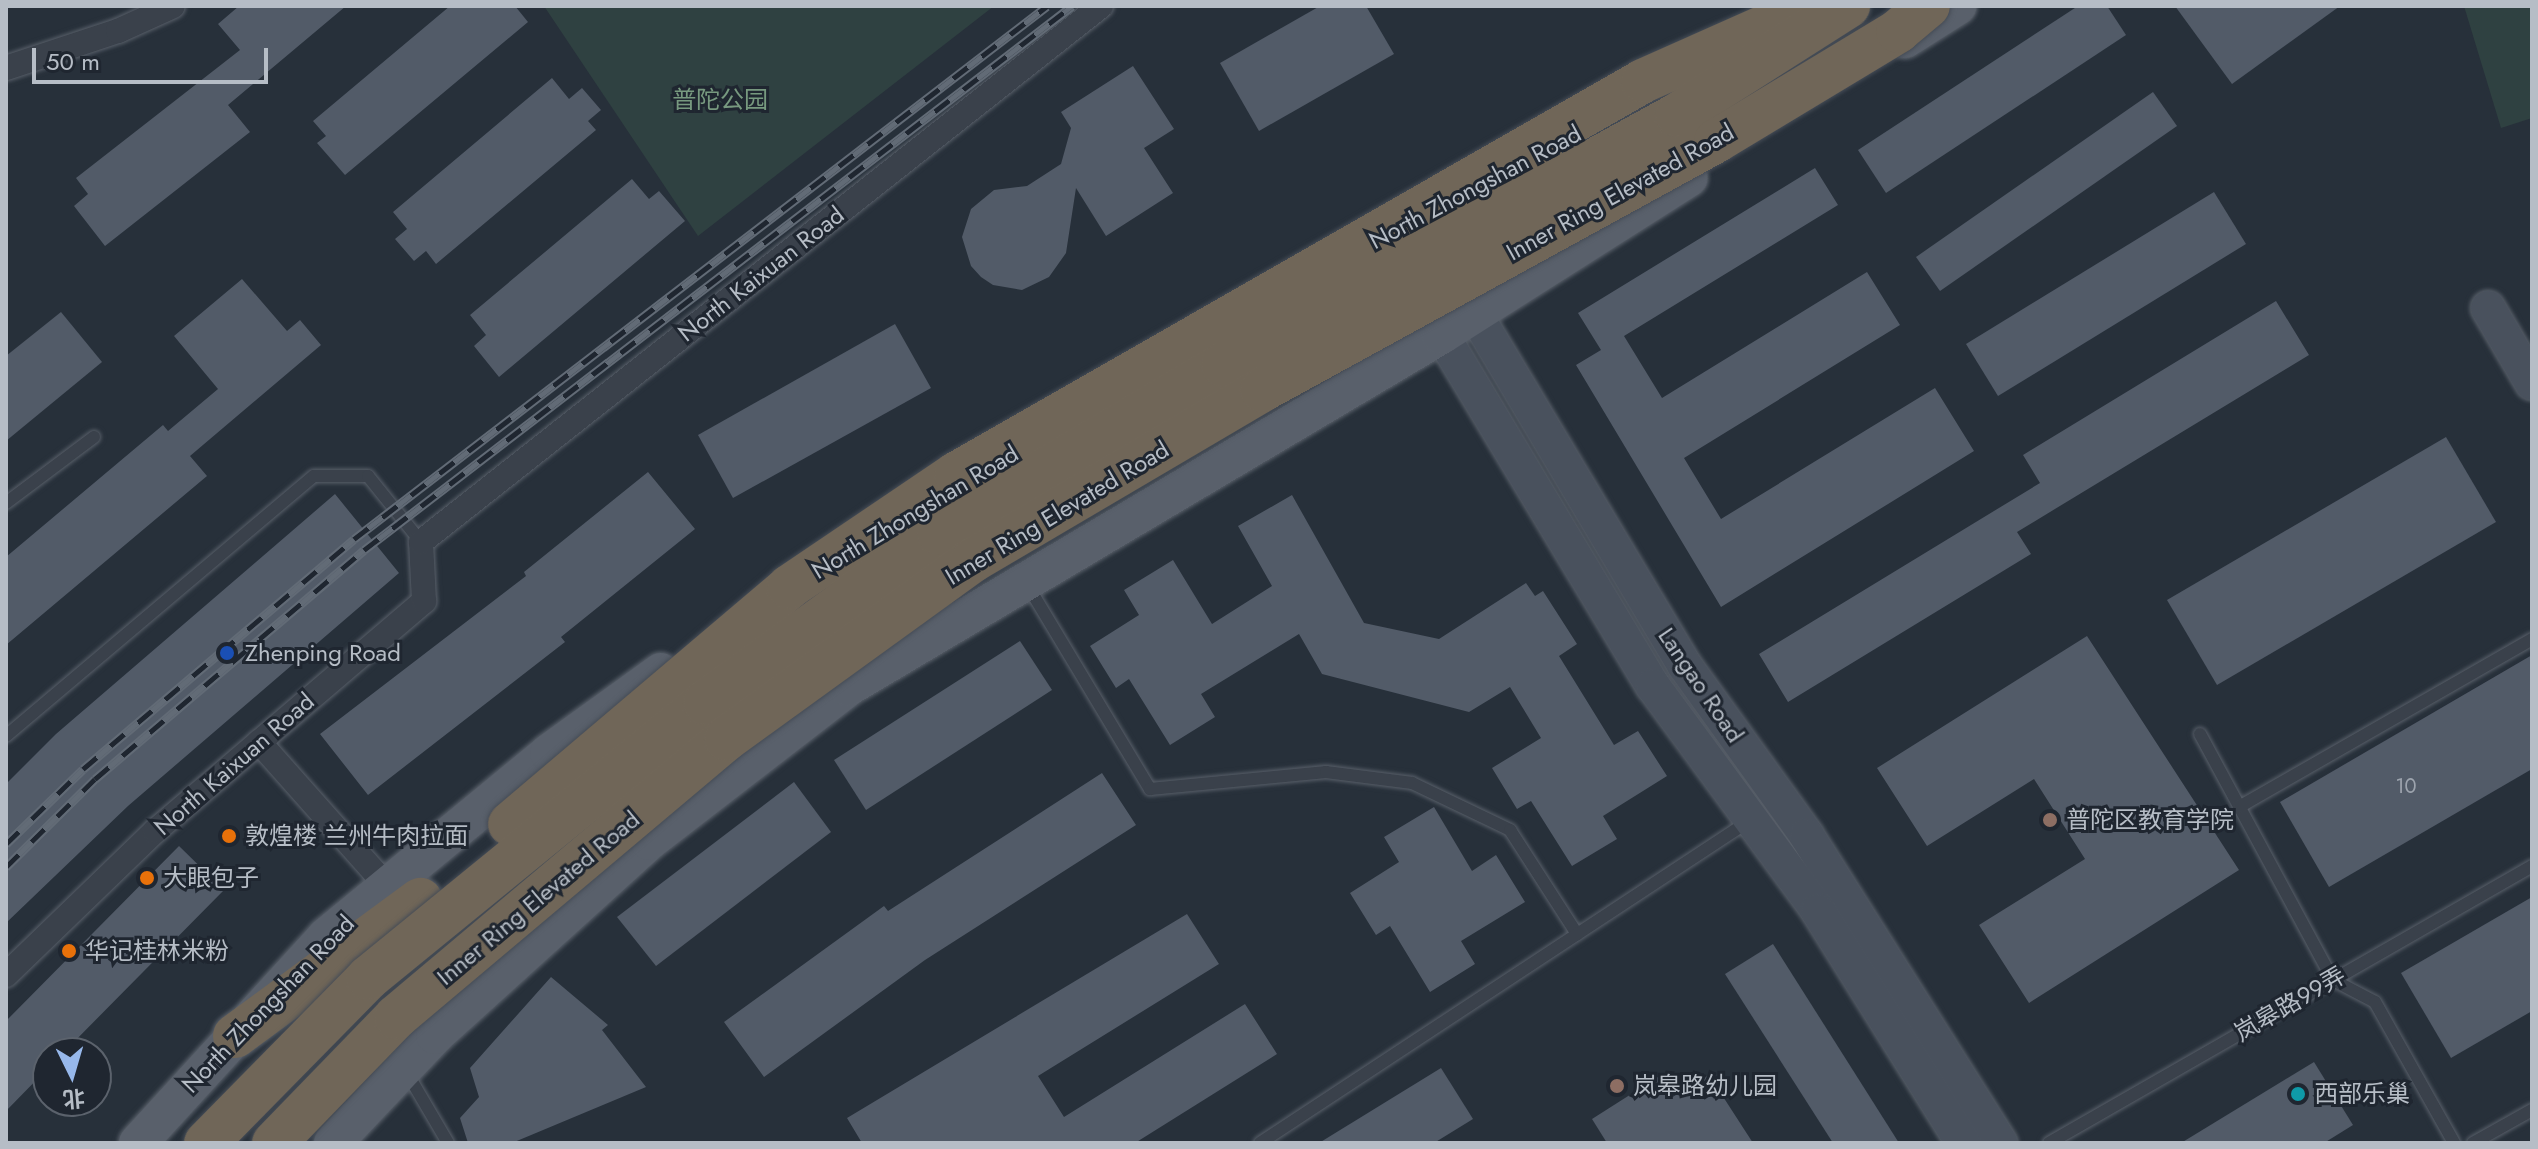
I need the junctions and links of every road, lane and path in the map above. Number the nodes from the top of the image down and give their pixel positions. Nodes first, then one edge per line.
1 (173, 6) edge
2 (1101, 6) edge
3 (1784, 6) edge
4 (1813, 6) edge
5 (1848, 6) edge
6 (1928, 6) edge
7 (1957, 6) edge
8 (6, 68) edge
9 (1419, 217) junction
10 (1384, 235) junction
11 (2488, 308) dead end
12 (1475, 314) junction
13 (1441, 335) junction
14 (2532, 383) edge
15 (94, 437) dead end
16 (6, 503) edge
17 (421, 542) junction
18 (1024, 580) junction
19 (2532, 639) edge
20 (2200, 734) dead end
21 (6, 736) edge
22 (259, 742) junction
23 (2239, 807) junction
24 (1749, 821) junction
25 (2532, 866) edge
26 (404, 893) junction
27 (1577, 934) junction
28 (6, 975) edge
29 (2333, 980) junction
30 (235, 1036) joint
31 (404, 1068) junction
32 (2532, 1110) edge
33 (138, 1143) edge
34 (206, 1143) edge
35 (274, 1143) edge
36 (333, 1143) edge
37 (448, 1143) edge
38 (1260, 1143) edge
39 (1963, 1143) edge
40 (2000, 1143) edge
41 (2049, 1143) edge
42 (2454, 1143) edge
43 (2473, 1143) edge

1 - 8 street
2 - 17 street, North Kaixuan Road
3 - 9 main road, North Zhongshan Road
4 - 26 highway, bridge
5 - 34 highway, Inner Ring Elevated Road, bridge
6 - 35 highway, Inner Ring Elevated Road, bridge
7 - 12 main road
9 - 10 main road, North Zhongshan Road
9 - 12 main road, Langao Road
10 - 13 main road, Langao Road
10 - 26 main road, North Zhongshan Road
11 - 14 main road
12 - 13 main road
12 - 40 main road, Langao Road
13 - 18 main road
13 - 24 main road, Langao Road
15 - 16 lane
17 - 21 lane
17 - 22 street, North Kaixuan Road
18 - 27 lane
18 - 31 main road
19 - 23 lane
20 - 23 lane
22 - 26 street
22 - 28 street, North Kaixuan Road
23 - 29 lane
24 - 27 lane
24 - 39 main road, Langao Road
25 - 29 lane, 岚皋路99弄
26 - 30 highway
27 - 38 lane
29 - 41 lane, 岚皋路99弄
29 - 42 lane
30 - 33 main road, North Zhongshan Road
31 - 36 main road
31 - 37 lane
32 - 43 lane

